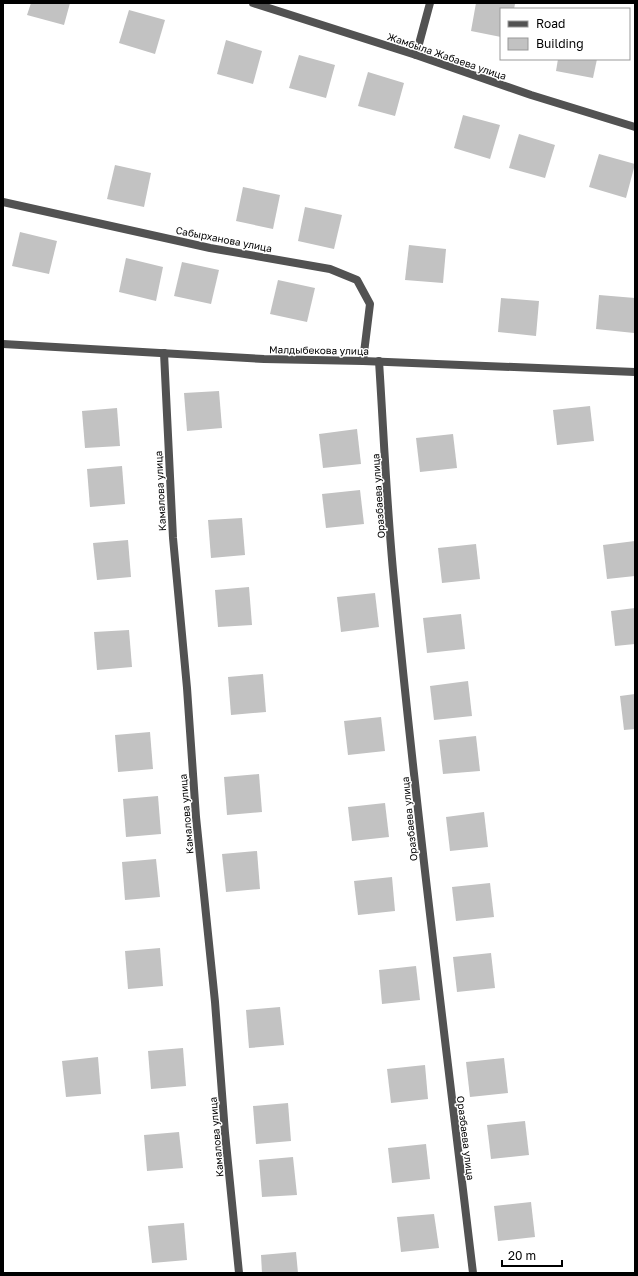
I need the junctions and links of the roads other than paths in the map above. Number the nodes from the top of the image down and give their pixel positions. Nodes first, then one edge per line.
1 (253, 3) edge
2 (430, 3) edge
3 (416, 55) junction
4 (635, 127) edge
5 (3, 202) edge
6 (3, 344) edge
7 (164, 353) junction
8 (362, 361) junction
9 (378, 361) junction
10 (635, 372) edge
11 (239, 1273) edge
12 (473, 1273) edge

1 - 3 street, Жамбыла Жабаева улица
2 - 3 street
3 - 4 street, Жамбыла Жабаева улица
5 - 8 street, Сабырханова улица
6 - 7 street, Малдыбекова улица
7 - 8 street, Малдыбекова улица
7 - 11 street, Камалова улица
8 - 9 street, Малдыбекова улица
9 - 10 street, Малдыбекова улица
9 - 12 street, Оразбаева улица

